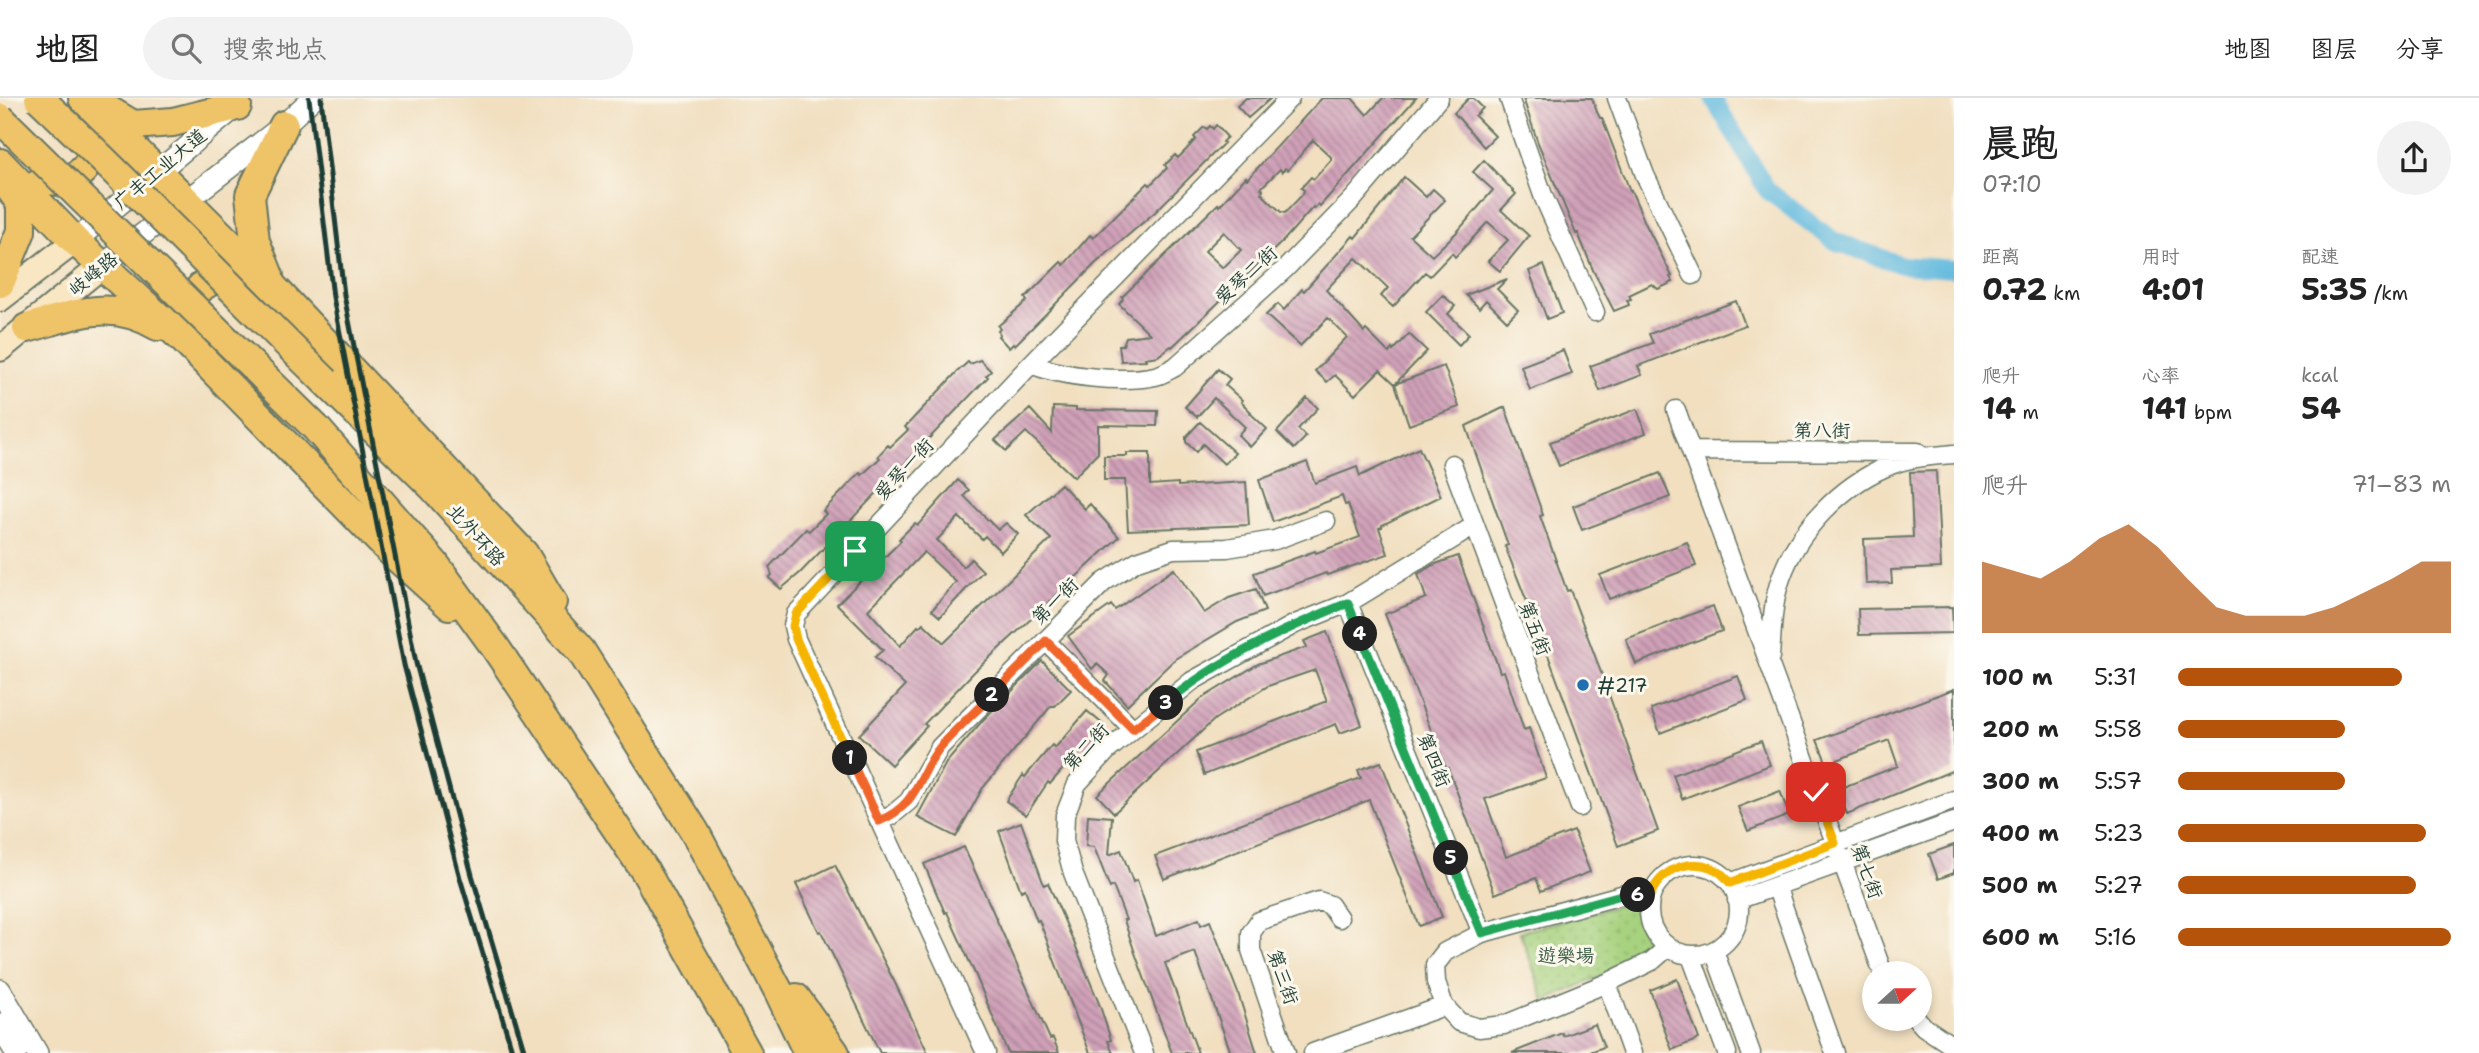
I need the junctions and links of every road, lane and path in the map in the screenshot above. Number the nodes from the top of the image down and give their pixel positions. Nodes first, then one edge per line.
1 (39, 98) edge
2 (313, 98) edge
3 (1290, 98) edge
4 (1439, 98) edge
5 (1509, 98) edge
6 (1617, 98) edge
7 (88, 101) edge
8 (241, 102) edge
9 (0, 118) edge
10 (284, 125) junction
11 (1, 167) edge
12 (156, 171) junction
13 (187, 200) junction
14 (75, 240) junction
15 (103, 265) junction
16 (1693, 275) dead end
17 (267, 281) junction
18 (0, 283) edge
19 (0, 299) edge
20 (1595, 312) dead end
21 (27, 328) junction
22 (177, 335) junction
23 (0, 349) edge
24 (1031, 364) junction
25 (1676, 410) dead end
26 (1691, 451) junction
27 (1954, 453) edge
28 (1452, 464) dead end
29 (1326, 521) dead end
30 (1474, 526) junction
31 (1348, 603) junction
32 (1046, 641) junction
33 (495, 647) junction
34 (581, 651) junction
35 (1769, 664) junction
36 (1133, 729) junction
37 (1954, 800) edge
38 (1580, 807) dead end
39 (879, 821) junction
40 (1954, 822) edge
41 (1835, 843) junction
42 (1842, 863) junction
43 (1776, 886) junction
44 (1734, 891) junction
45 (1650, 896) junction
46 (1339, 918) dead end
47 (747, 931) junction
48 (1482, 933) junction
49 (1668, 947) junction
50 (1714, 951) junction
51 (692, 954) junction
52 (1691, 956) junction
53 (1879, 961) edge
54 (1607, 983) junction
55 (0, 990) edge
56 (1444, 1006) junction
57 (0, 1025) edge
58 (1930, 1031) edge
59 (1954, 1047) edge
60 (16, 1053) edge
61 (37, 1053) edge
62 (730, 1053) edge
63 (747, 1053) edge
64 (808, 1053) edge
65 (835, 1053) edge
66 (986, 1053) edge
67 (1144, 1053) edge
68 (1286, 1053) edge
69 (1312, 1053) edge
70 (1632, 1053) edge
71 (1727, 1053) edge
72 (1751, 1053) edge
73 (1835, 1053) edge

1 - 34 highway, 北外环路, bridge
2 - 10 street
3 - 24 street, 爱琴一街
4 - 24 street, 爱琴二街
5 - 20 street
6 - 16 street
7 - 8 highway
7 - 11 highway
7 - 12 highway
8 - 12 street, 广丰工业大道
9 - 33 highway, bridge
10 - 13 street
10 - 17 highway
11 - 14 highway
11 - 18 highway
12 - 13 highway
12 - 14 street, 广丰工业大道
13 - 15 street, 岐峰路
13 - 17 highway
14 - 15 highway
14 - 19 main road, 岐峰路
15 - 21 main road, 岐峰路
15 - 22 highway
17 - 22 highway
17 - 34 highway
21 - 22 highway
21 - 23 main road, 岐峰路
22 - 33 highway
24 - 39 street, 爱琴一街
25 - 26 street, 第七街
26 - 27 street, 第八街
26 - 35 street, 第七街
27 - 35 street, 第七街
28 - 30 street, 第五街
29 - 32 street, 第一街
30 - 31 street, 第二街
30 - 38 street, 第五街
31 - 36 street, 第二街
31 - 48 street, 第四街
32 - 36 street
32 - 39 street, 第一街
33 - 51 highway
34 - 47 highway, 北外环路
35 - 41 street, 第七街
36 - 67 street, 第二街
37 - 41 street
39 - 66 street, 爱琴一街
40 - 42 street
41 - 42 street, 第七街
41 - 44 street
42 - 43 street
42 - 53 street, 第七街
43 - 44 street
43 - 73 street
44 - 45 street
44 - 50 street
45 - 48 street
45 - 49 street
46 - 68 street, 第三街
47 - 64 highway, 北外环路
47 - 65 highway
48 - 56 street
49 - 52 street
49 - 54 street
50 - 52 street
50 - 72 street
51 - 62 highway
51 - 63 highway
52 - 71 street
54 - 56 street
54 - 70 street
55 - 61 street
56 - 69 street
57 - 60 street
58 - 59 street

